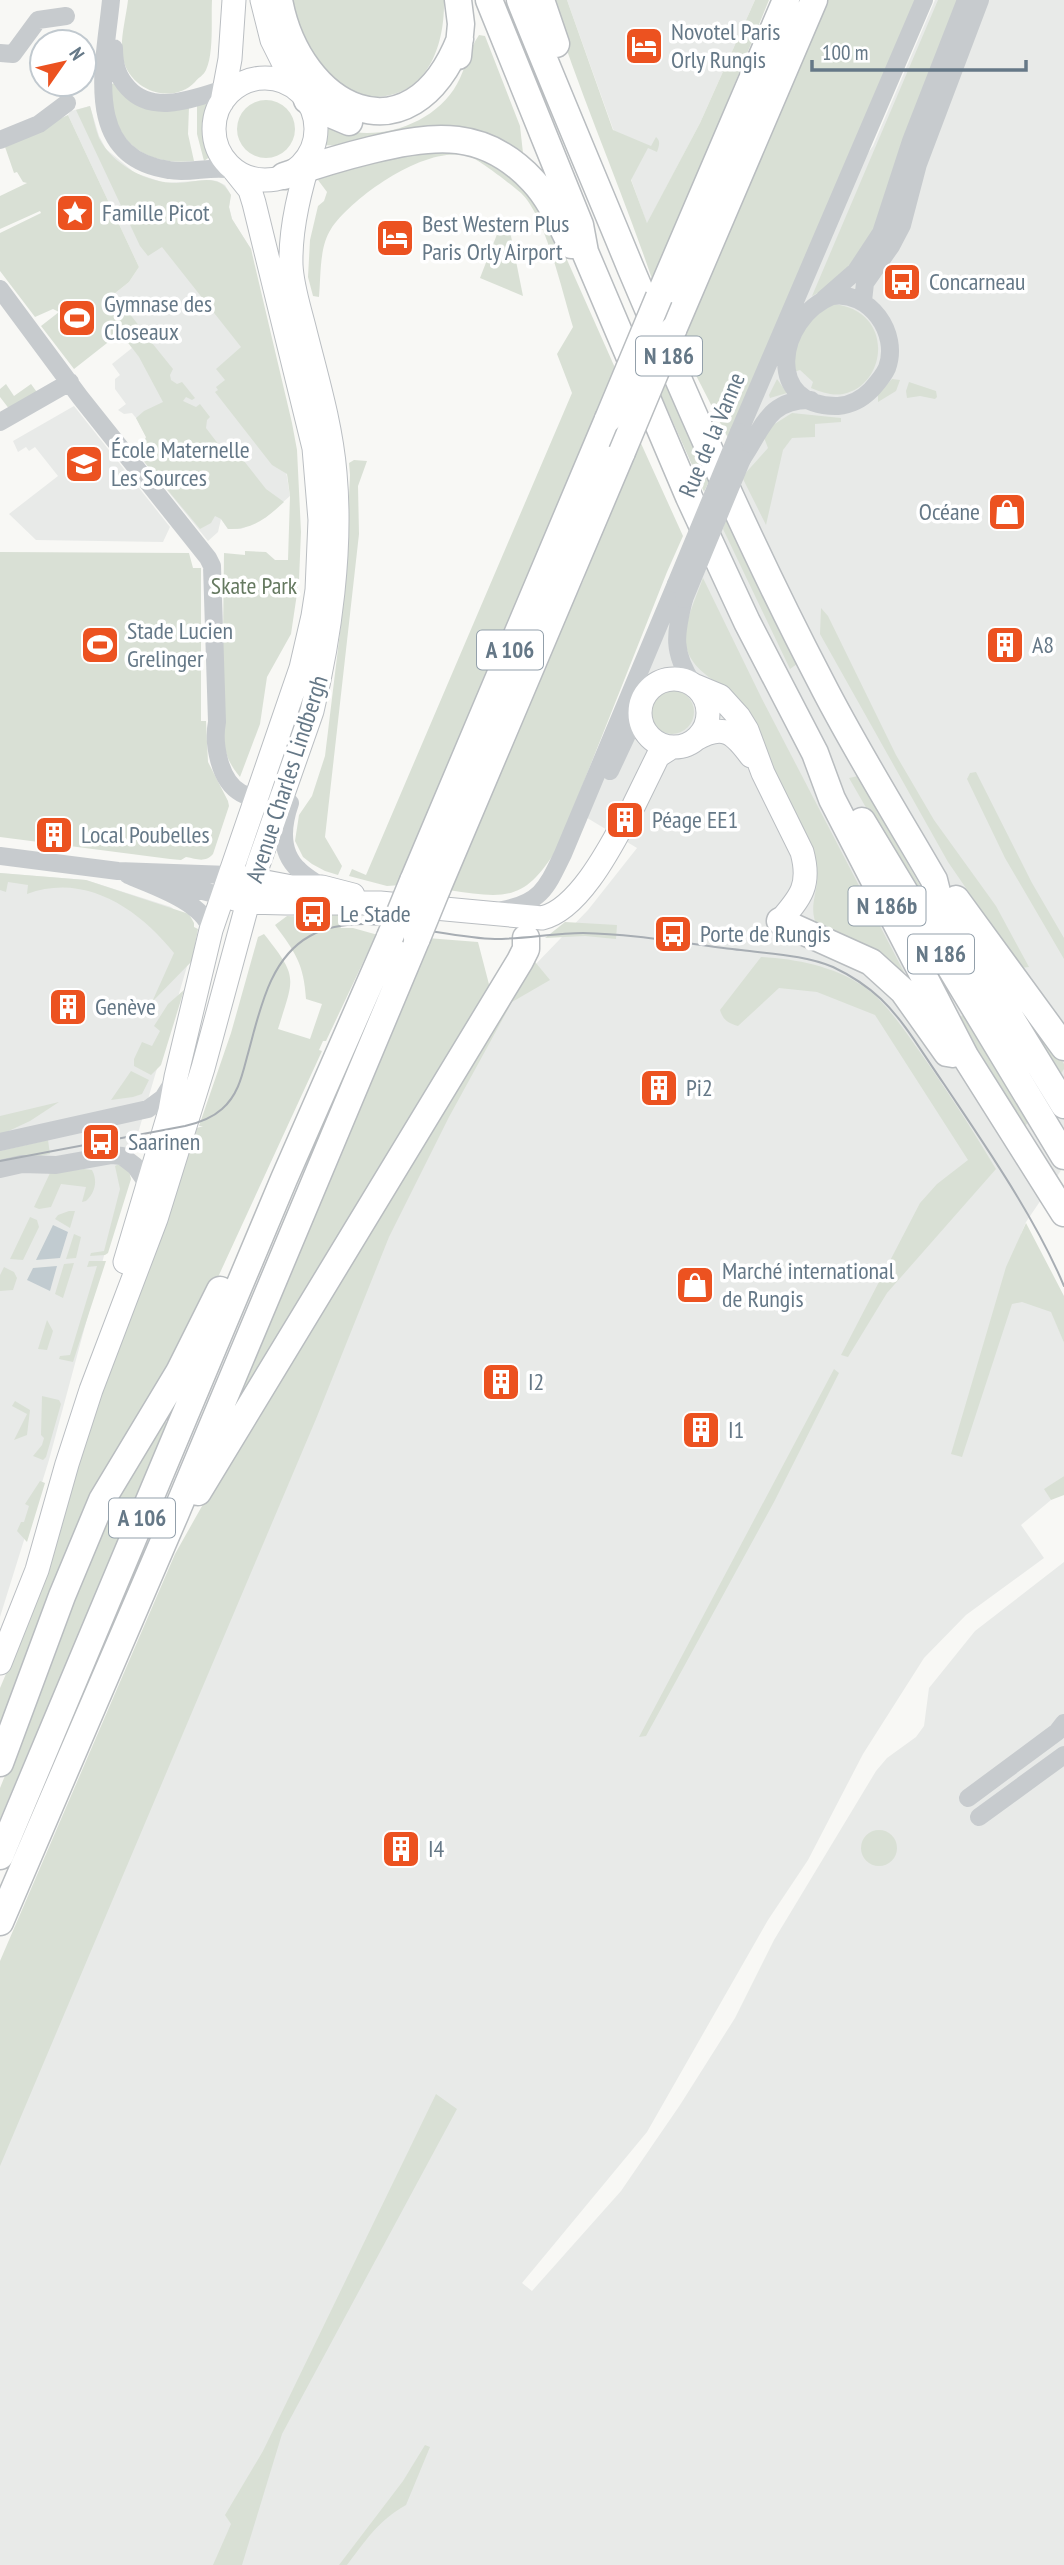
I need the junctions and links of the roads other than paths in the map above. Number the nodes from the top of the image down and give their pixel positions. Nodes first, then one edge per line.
1 (111, 0) edge
2 (120, 0) edge
3 (234, 0) edge
4 (262, 0) edge
5 (279, 0) edge
6 (458, 0) edge
7 (489, 0) edge
8 (520, 0) edge
9 (541, 0) edge
10 (786, 0) edge
11 (814, 0) edge
12 (924, 0) edge
13 (966, 0) edge
14 (980, 0) edge
15 (66, 16) dead end
16 (460, 39) junction
17 (0, 53) edge
18 (550, 77) junction
19 (229, 91) junction
20 (302, 94) junction
21 (68, 103) dead end
22 (0, 140) edge
23 (301, 165) junction
24 (234, 170) junction
25 (586, 252) junction
26 (0, 289) edge
27 (824, 299) junction
28 (863, 301) junction
29 (786, 351) junction
30 (70, 382) junction
31 (811, 400) junction
32 (0, 422) edge
33 (743, 459) junction
34 (680, 591) junction
35 (694, 685) junction
36 (641, 703) junction
37 (312, 711) junction
38 (696, 739) junction
39 (673, 747) junction
40 (815, 753) junction
41 (763, 773) junction
42 (257, 797) junction
43 (281, 802) junction
44 (0, 856) edge
45 (118, 871) junction
46 (934, 880) junction
47 (225, 885) junction
48 (425, 885) junction
49 (322, 887) junction
50 (160, 889) junction
51 (546, 889) junction
52 (251, 891) junction
53 (380, 903) junction
54 (554, 914) junction
55 (207, 922) junction
56 (780, 922) joint
57 (519, 928) junction
58 (1064, 1046) edge
59 (965, 1056) junction
60 (176, 1077) junction
61 (1064, 1105) edge
62 (0, 1142) edge
63 (1064, 1156) edge
64 (0, 1169) edge
65 (284, 1179) junction
66 (148, 1185) junction
67 (1064, 1213) edge
68 (91, 1390) junction
69 (175, 1515) junction
70 (0, 1663) edge
71 (1064, 1723) edge
72 (1064, 1755) edge
73 (0, 1762) edge
74 (968, 1798) dead end
75 (979, 1817) dead end
76 (0, 1856) edge
77 (0, 1922) edge

1 - 24 street
2 - 19 street
3 - 19 main road
4 - 20 main road
5 - 16 highway
6 - 16 highway
7 - 25 highway, N 186
8 - 18 highway, N 186
9 - 18 highway
10 - 48 highway, A 106, bridge
11 - 48 highway, A 106, bridge
12 - 34 street, Rue de la Vanne, bridge
13 - 27 street
14 - 28 street
15 - 17 street
16 - 20 highway
18 - 46 highway, N 186
19 - 20 main road
19 - 24 main road
20 - 23 main road
21 - 22 street
23 - 24 main road
23 - 25 highway
23 - 37 main road, Avenue Charles Lindbergh
24 - 42 main road, Avenue Charles Lindbergh
25 - 40 highway, N 186
26 - 30 street
27 - 28 street
27 - 29 street
28 - 31 street
29 - 31 street
29 - 33 street
30 - 32 street
30 - 42 street
31 - 33 street
33 - 34 street, bridge
34 - 35 street
34 - 36 street
34 - 51 street, Rue de la Vanne
35 - 36 main road
35 - 38 main road
35 - 41 main road
36 - 39 main road
36 - 51 street
37 - 43 main road, Avenue Charles Lindbergh
37 - 49 street
38 - 39 main road
38 - 41 main road
39 - 54 main road
40 - 59 highway, N 186b
40 - 63 highway, N 186
41 - 56 main road
42 - 43 street
42 - 47 main road, Avenue Charles Lindbergh
43 - 52 main road, Avenue Charles Lindbergh
44 - 45 street
45 - 47 street
45 - 50 street
46 - 58 highway, N 186b
46 - 61 highway, N 186
47 - 50 street
47 - 52 main road
47 - 55 main road, Avenue Charles Lindbergh
48 - 65 highway, A 106, bridge
48 - 69 highway, A 106, bridge
49 - 52 main road
49 - 53 main road
50 - 55 street
51 - 57 street
52 - 53 main road
52 - 68 main road, Avenue Charles Lindbergh
53 - 57 main road
54 - 57 main road
54 - 57 main road
55 - 60 main road, Avenue Charles Lindbergh
56 - 59 highway
57 - 69 highway
59 - 67 highway, N 186b
60 - 62 street
60 - 66 main road, Avenue Charles Lindbergh
64 - 66 street
65 - 73 highway
65 - 76 highway, A 106
66 - 68 main road, Avenue Charles Lindbergh
68 - 70 main road, Avenue Charles Lindbergh
69 - 77 highway, A 106
71 - 74 street
72 - 75 street

